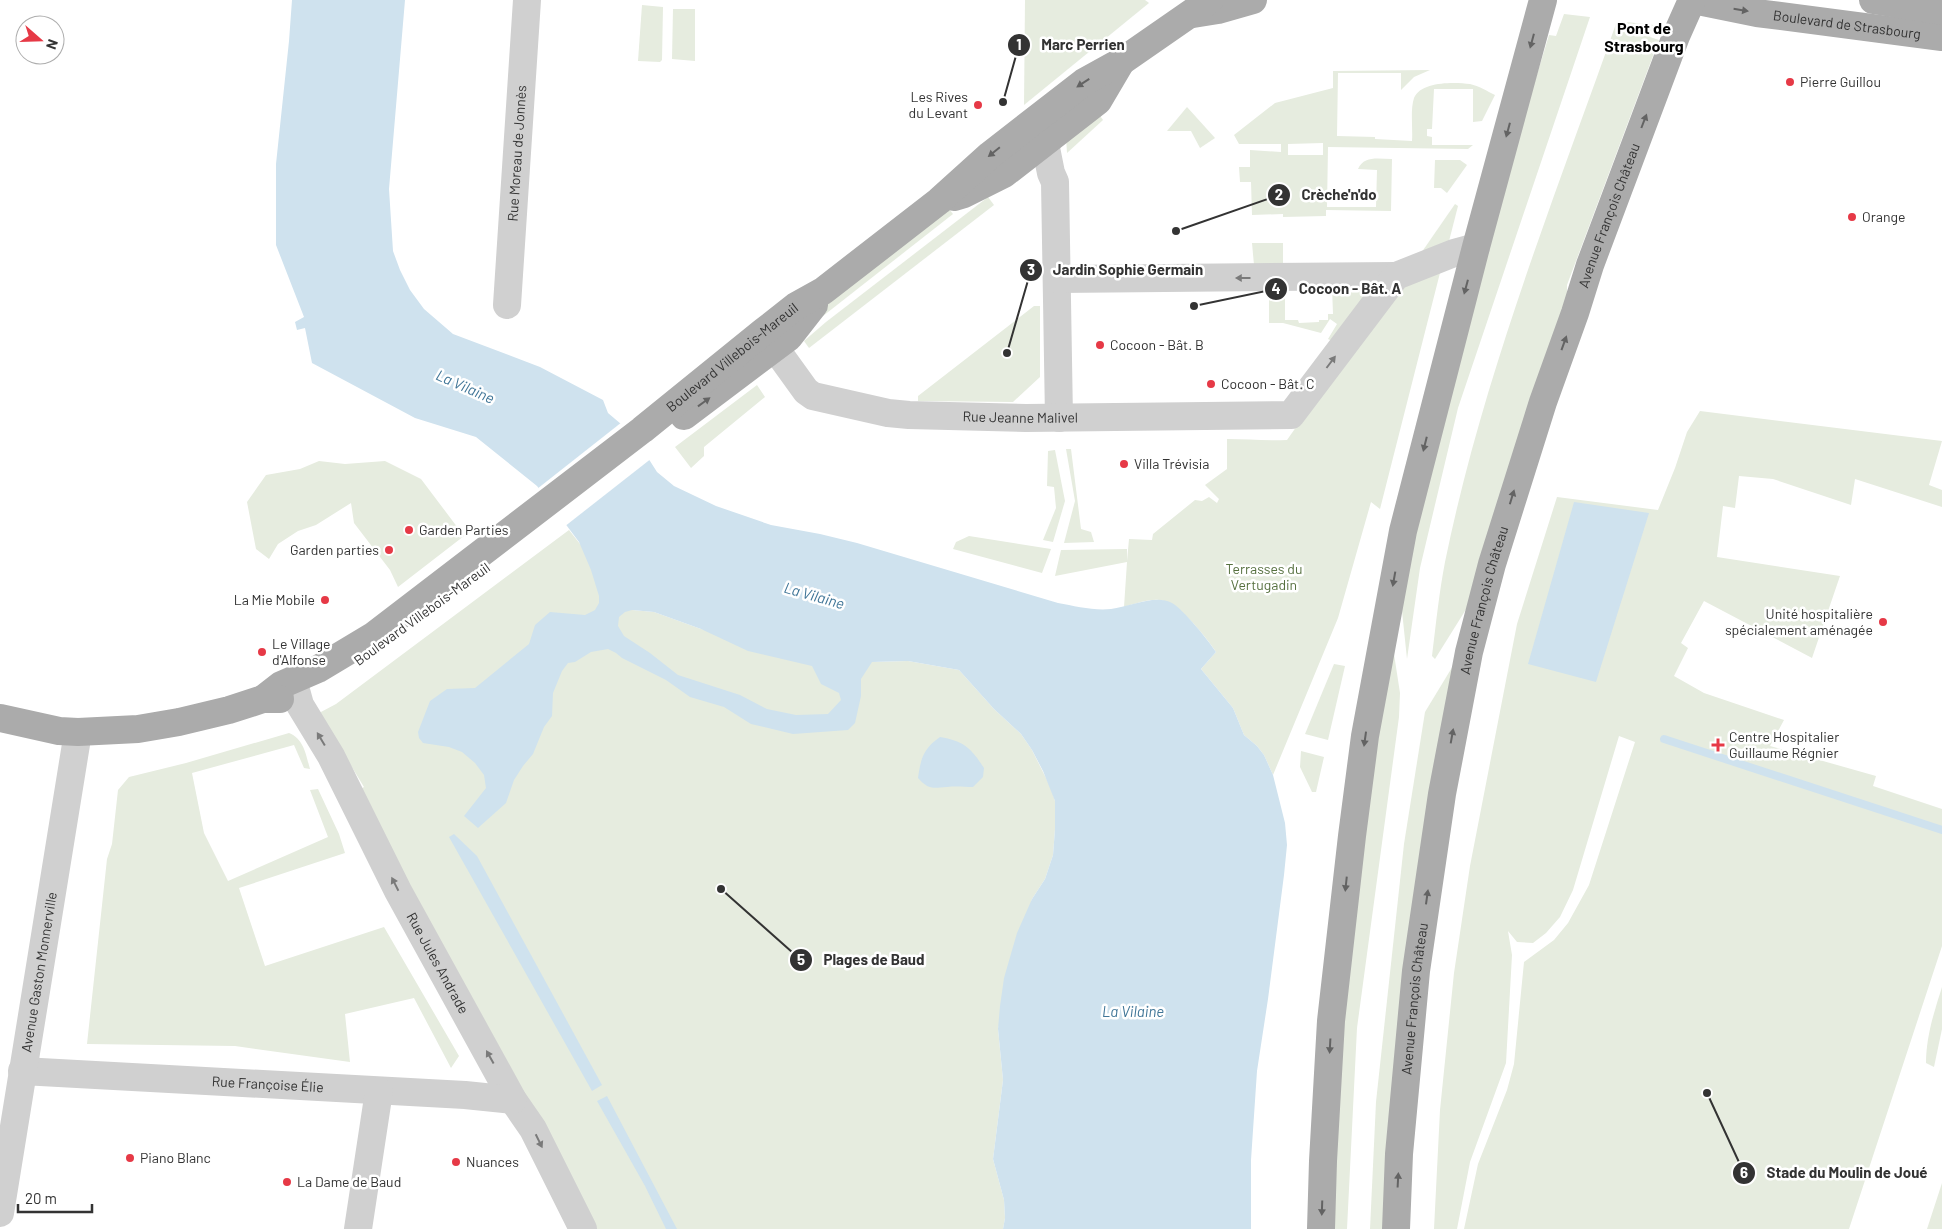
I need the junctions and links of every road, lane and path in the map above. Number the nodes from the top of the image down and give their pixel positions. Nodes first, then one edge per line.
1 (526, 0) edge
2 (1253, 0) edge
3 (1543, 0) edge
4 (1692, 0) edge
5 (1873, 0) edge
6 (1193, 5) edge
7 (1942, 11) edge
8 (1942, 37) edge
9 (1039, 132) junction
10 (1476, 247) junction
11 (1396, 276) junction
12 (1057, 280) junction
13 (823, 291) junction
14 (507, 305) dead end
15 (775, 348) junction
16 (1059, 418) junction
17 (646, 435) junction
18 (550, 510) junction
19 (297, 694) junction
20 (263, 699) junction
21 (0, 718) edge
22 (78, 732) junction
23 (22, 1071) junction
24 (379, 1091) junction
25 (513, 1100) junction
26 (0, 1213) edge
27 (358, 1229) edge
28 (582, 1229) edge
29 (1321, 1229) edge
30 (1396, 1229) edge

1 - 14 street, Rue Moreau de Jonnès
2 - 6 main road, Boulevard Villebois-Mareuil
3 -> 10 main road
4 -> 8 main road, Boulevard de Strasbourg
30 -> 4 main road, Avenue François Château
5 - 7 main road, Boulevard de Strasbourg
6 - 9 main road, Boulevard Villebois-Mareuil
9 - 12 street
9 - 13 main road, Boulevard Villebois-Mareuil
10 - 11 street
10 -> 29 main road
11 -> 12 street
16 -> 11 street, Rue Jeanne Malivel
12 - 16 street
13 - 15 main road, Boulevard Villebois-Mareuil
13 - 17 main road, Boulevard Villebois-Mareuil
15 - 16 street, Rue Jeanne Malivel
17 -> 15 main road, Boulevard Villebois-Mareuil
17 - 18 main road, Boulevard Villebois-Mareuil
18 - 19 main road, Boulevard Villebois-Mareuil
18 - 20 main road, Boulevard Villebois-Mareuil
19 - 20 main road, Boulevard Villebois-Mareuil
25 -> 19 street, Rue Jules Andrade
20 - 22 main road
21 - 22 main road
22 - 23 street, Avenue Gaston Monnerville
23 - 24 street, Rue Françoise Élie
23 - 26 street, Avenue Gaston Monnerville
24 - 25 street, Rue Françoise Élie
24 - 27 street
25 -> 28 street, Rue Jules Andrade

